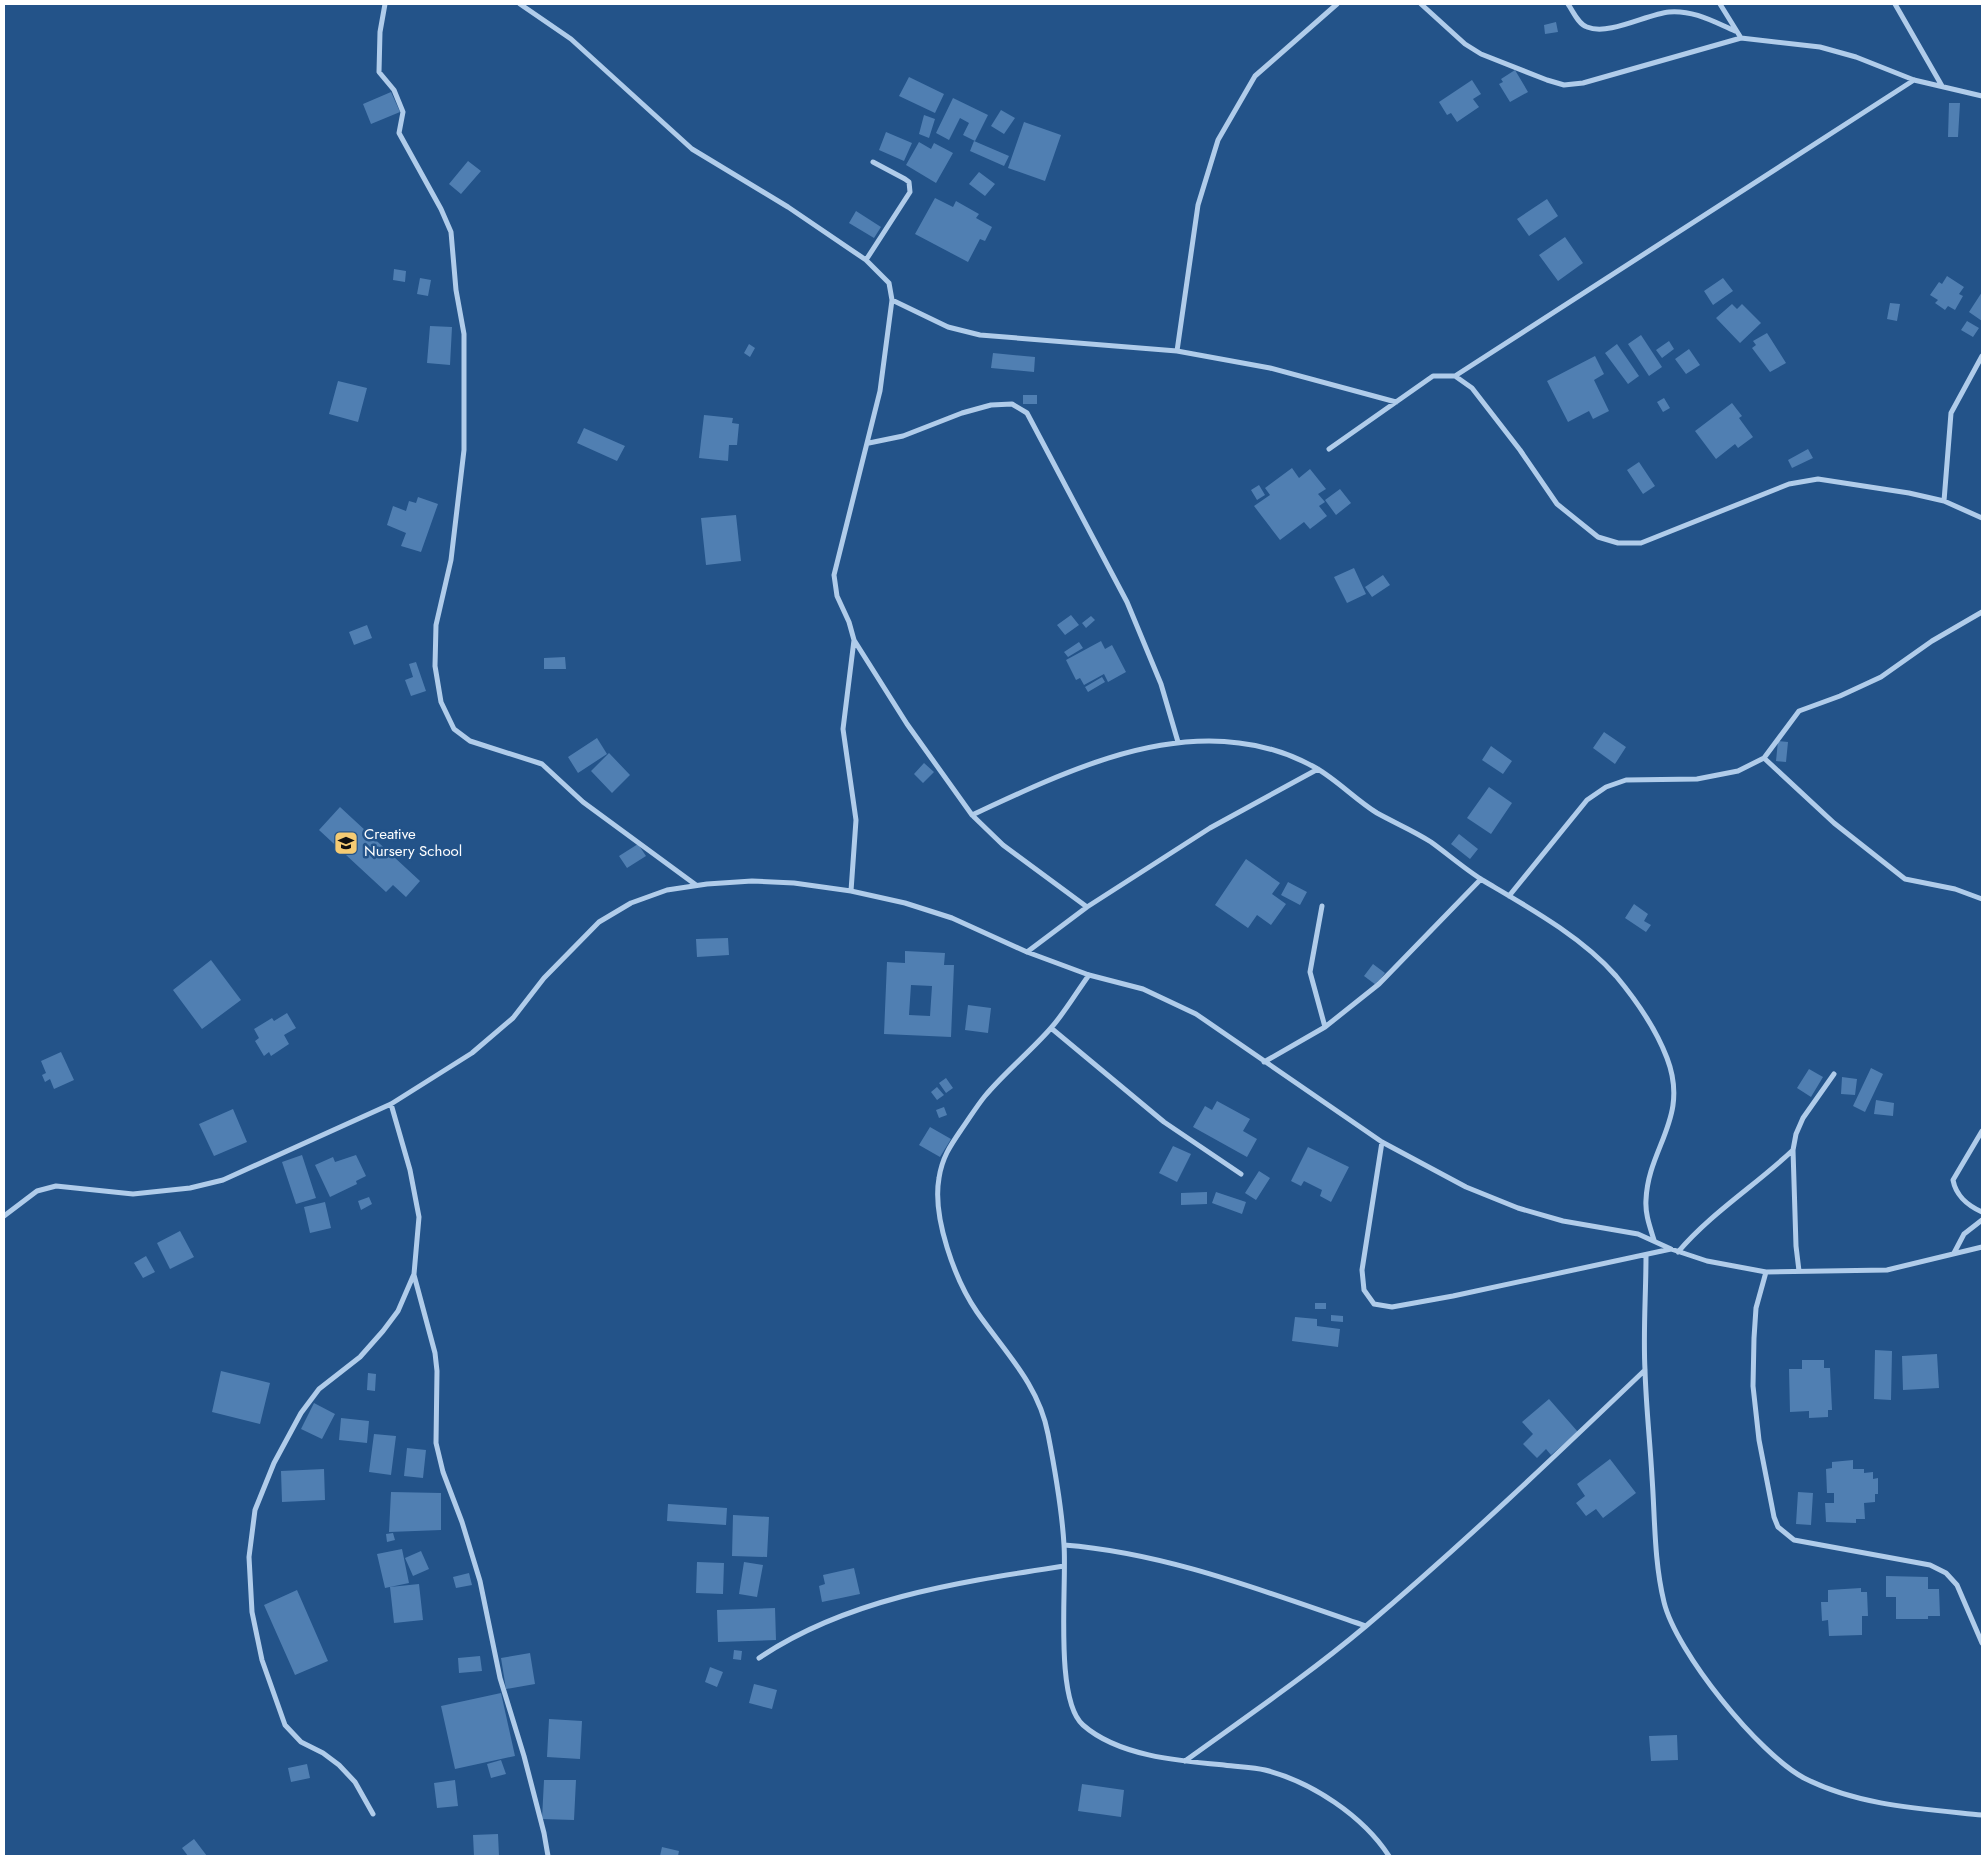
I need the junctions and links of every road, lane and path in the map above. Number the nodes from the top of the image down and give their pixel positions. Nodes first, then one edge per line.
1 (385, 4) edge
2 (520, 4) edge
3 (1337, 4) edge
4 (1421, 4) edge
5 (1568, 4) edge
6 (1720, 4) edge
7 (1895, 4) edge
8 (1735, 32) junction
9 (1741, 38) junction
10 (1914, 80) junction
11 (1942, 86) junction
12 (1982, 96) edge
13 (873, 162) dead end
14 (866, 260) junction
15 (892, 300) junction
16 (1177, 351) junction
17 (1982, 356) edge
18 (1455, 376) junction
19 (1396, 402) junction
20 (869, 443) junction
21 (1330, 449) dead end
22 (1944, 502) junction
23 (1982, 518) edge
24 (1982, 612) edge
25 (854, 640) junction
26 (1178, 742) junction
27 (1764, 758) junction
28 (1318, 769) junction
29 (972, 815) junction
30 (1481, 879) junction
31 (696, 886) junction
32 (851, 891) junction
33 (1509, 896) junction
34 (1982, 898) edge
35 (1322, 906) dead end
36 (1087, 907) junction
37 (1027, 952) junction
38 (1089, 975) junction
39 (1325, 1027) junction
40 (1051, 1028) junction
41 (1264, 1062) junction
42 (1834, 1074) dead end
43 (391, 1104) junction
44 (1982, 1130) edge
45 (1382, 1142) junction
46 (1793, 1150) junction
47 (1240, 1174) dead end
48 (1982, 1212) edge
49 (4, 1216) edge
50 (1982, 1220) edge
51 (1654, 1240) junction
52 (1982, 1247) edge
53 (1671, 1249) junction
54 (1678, 1252) junction
55 (1954, 1253) junction
56 (1646, 1256) junction
57 (1799, 1271) junction
58 (1766, 1272) junction
59 (414, 1274) junction
60 (1645, 1370) junction
61 (1064, 1545) junction
62 (1064, 1566) junction
63 (1366, 1626) junction
64 (1982, 1643) edge
65 (759, 1658) dead end
66 (1184, 1762) junction
67 (373, 1814) dead end
68 (1982, 1815) edge
69 (548, 1856) edge
70 (1389, 1856) edge

1 - 31 street
2 - 14 street
3 - 16 street
4 - 9 street
5 - 8 street
6 - 8 street
7 - 11 street
8 - 9 street
9 - 10 street
10 - 11 street
10 - 18 street
11 - 12 street
13 - 14 street
14 - 15 street
15 - 16 street
15 - 20 street
16 - 19 street
17 - 22 street
18 - 19 street
18 - 22 street
19 - 21 street
20 - 25 street
20 - 26 street
22 - 23 street
24 - 27 street
25 - 29 street
25 - 32 street
26 - 28 street
26 - 29 street
27 - 33 street
27 - 34 street
28 - 30 street
28 - 36 street
29 - 36 street
30 - 33 street
30 - 39 street
31 - 32 street
31 - 43 street
32 - 37 street
33 - 51 street
35 - 39 street
36 - 37 street
37 - 38 street
38 - 40 street
38 - 41 street
39 - 41 street
40 - 47 street
40 - 61 street
41 - 45 street
42 - 46 street
43 - 49 street
43 - 59 street
44 - 48 street
45 - 51 street
45 - 56 street
46 - 54 street
46 - 57 street
50 - 55 street
51 - 53 street
52 - 55 street
53 - 54 street
53 - 56 street
54 - 58 street
55 - 57 street
56 - 60 street
57 - 58 street
58 - 64 street
59 - 67 street
59 - 69 street
60 - 63 street
60 - 68 street
61 - 62 street
61 - 63 street
62 - 65 street
62 - 66 street
63 - 66 street
66 - 70 street

